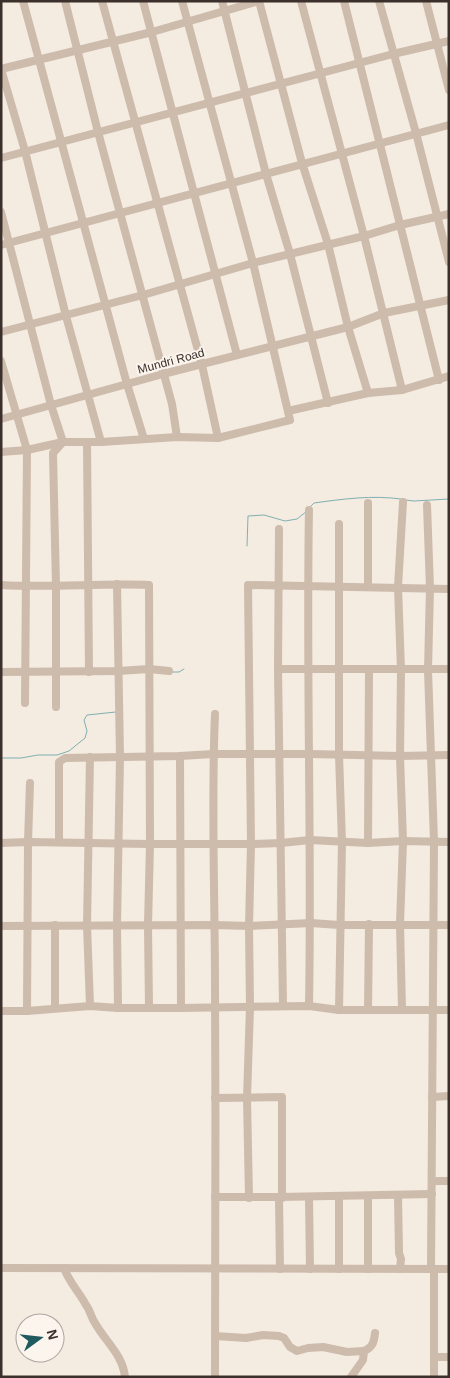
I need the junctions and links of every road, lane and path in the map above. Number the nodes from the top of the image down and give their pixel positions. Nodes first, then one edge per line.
1 (23, 1) edge
2 (65, 1) edge
3 (102, 1) edge
4 (143, 1) edge
5 (182, 1) edge
6 (222, 1) edge
7 (259, 1) edge
8 (301, 1) edge
9 (344, 1) edge
10 (379, 1) edge
11 (426, 1) edge
12 (224, 12) junction
13 (187, 21) junction
14 (152, 32) junction
15 (113, 41) junction
16 (449, 41) edge
17 (437, 44) junction
18 (78, 50) junction
19 (393, 54) junction
20 (39, 61) junction
21 (360, 63) junction
22 (1, 69) edge
23 (322, 73) junction
24 (280, 84) junction
25 (449, 90) edge
26 (246, 93) junction
27 (210, 103) junction
28 (172, 112) junction
29 (135, 122) junction
30 (449, 125) edge
31 (98, 132) junction
32 (416, 133) junction
33 (61, 141) junction
34 (379, 143) junction
35 (25, 151) junction
36 (342, 153) junction
37 (1, 158) edge
38 (302, 163) junction
39 (266, 174) junction
40 (231, 184) junction
41 (195, 193) junction
42 (158, 202) junction
43 (1, 212) edge
44 (120, 212) junction
45 (449, 214) edge
46 (436, 217) junction
47 (83, 222) junction
48 (400, 225) junction
49 (45, 233) junction
50 (364, 236) junction
51 (5, 244) edge
52 (328, 244) junction
53 (290, 254) junction
54 (449, 262) edge
55 (253, 263) junction
56 (216, 273) junction
57 (179, 284) junction
58 (143, 295) junction
59 (449, 300) edge
60 (106, 304) junction
61 (419, 306) junction
62 (384, 313) junction
63 (66, 316) junction
64 (30, 325) junction
65 (348, 327) junction
66 (1, 332) edge
67 (311, 336) junction
68 (272, 346) junction
69 (237, 355) junction
70 (1, 361) edge
71 (202, 365) junction
72 (163, 374) junction
73 (449, 376) edge
74 (439, 380) junction
75 (127, 384) junction
76 (402, 390) junction
77 (368, 393) junction
78 (88, 395) junction
79 (328, 403) junction
80 (51, 405) junction
81 (288, 412) junction
82 (17, 414) junction
83 (1, 419) edge
84 (177, 437) junction
85 (218, 438) junction
86 (144, 439) junction
87 (63, 442) junction
88 (86, 442) junction
89 (101, 442) junction
90 (27, 450) junction
91 (1, 452) edge
92 (403, 502) dead end
93 (368, 504) dead end
94 (428, 505) dead end
95 (309, 510) dead end
96 (339, 524) dead end
97 (279, 530) dead end
98 (88, 584) junction
99 (117, 584) junction
100 (1, 585) edge
101 (308, 585) junction
102 (25, 586) junction
103 (56, 586) junction
104 (278, 586) junction
105 (340, 587) junction
106 (368, 587) junction
107 (398, 587) junction
108 (430, 588) junction
109 (449, 589) edge
110 (149, 669) junction
111 (278, 669) junction
112 (309, 669) junction
113 (338, 669) junction
114 (449, 669) edge
115 (369, 670) junction
116 (401, 670) junction
117 (428, 670) junction
118 (26, 671) junction
119 (56, 671) junction
120 (118, 671) junction
121 (169, 671) dead end
122 (1, 672) edge
123 (89, 672) junction
124 (26, 703) dead end
125 (56, 707) dead end
126 (216, 714) dead end
127 (214, 754) junction
128 (279, 754) junction
129 (310, 754) junction
130 (250, 755) junction
131 (339, 755) junction
132 (368, 755) junction
133 (432, 755) junction
134 (449, 755) edge
135 (150, 756) junction
136 (180, 756) junction
137 (400, 756) junction
138 (90, 757) junction
139 (120, 757) junction
140 (30, 783) dead end
141 (310, 840) junction
142 (403, 841) junction
143 (434, 841) junction
144 (28, 842) junction
145 (59, 842) junction
146 (90, 842) junction
147 (120, 842) junction
148 (213, 842) junction
149 (342, 842) junction
150 (449, 842) edge
151 (1, 843) edge
152 (281, 843) junction
153 (368, 843) junction
154 (150, 844) junction
155 (180, 844) junction
156 (251, 844) junction
157 (311, 923) junction
158 (281, 924) junction
159 (369, 924) junction
160 (400, 924) junction
161 (28, 925) junction
162 (55, 925) junction
163 (87, 925) junction
164 (148, 925) junction
165 (215, 925) junction
166 (340, 925) junction
167 (432, 925) junction
168 (449, 925) edge
169 (1, 926) edge
170 (117, 926) junction
171 (180, 926) junction
172 (249, 926) junction
173 (90, 1006) junction
174 (283, 1006) junction
175 (310, 1006) junction
176 (250, 1007) junction
177 (55, 1008) junction
178 (118, 1008) junction
179 (149, 1008) junction
180 (180, 1008) junction
181 (216, 1008) junction
182 (339, 1010) junction
183 (368, 1010) junction
184 (402, 1010) junction
185 (432, 1010) junction
186 (449, 1010) edge
187 (1, 1011) edge
188 (27, 1011) junction
189 (449, 1096) edge
190 (432, 1097) junction
191 (215, 1098) junction
192 (247, 1098) junction
193 (432, 1181) junction
194 (449, 1181) edge
195 (432, 1194) junction
196 (398, 1195) junction
197 (339, 1196) junction
198 (368, 1196) junction
199 (216, 1197) junction
200 (309, 1197) junction
201 (249, 1198) junction
202 (280, 1198) junction
203 (1, 1268) edge
204 (64, 1268) junction
205 (215, 1268) junction
206 (280, 1269) junction
207 (310, 1269) junction
208 (339, 1269) junction
209 (368, 1269) junction
210 (400, 1269) junction
211 (432, 1269) junction
212 (449, 1269) edge
213 (375, 1333) dead end
214 (215, 1336) junction
215 (364, 1351) junction
216 (434, 1357) junction
217 (449, 1357) edge
218 (125, 1377) edge
219 (215, 1377) edge
220 (351, 1377) edge
221 (434, 1377) edge

1 - 20 street
2 - 18 street
3 - 15 street
4 - 14 street
5 - 13 street
6 - 12 street
7 - 12 street
7 - 24 street
8 - 23 street
9 - 21 street
10 - 19 street
11 - 17 street
12 - 13 street
12 - 26 street
13 - 14 street
13 - 27 street
14 - 15 street
14 - 28 street
15 - 18 street
15 - 29 street
16 - 17 street
17 - 19 street
17 - 25 street
18 - 20 street
18 - 31 street
19 - 21 street
19 - 32 street
20 - 22 street
20 - 33 street
21 - 23 street
21 - 34 street
22 - 35 street
23 - 24 street
23 - 36 street
24 - 26 street
24 - 38 street
26 - 27 street
26 - 39 street
27 - 28 street
27 - 40 street
28 - 29 street
28 - 41 street
29 - 31 street
29 - 42 street
30 - 32 street
31 - 33 street
31 - 44 street
32 - 34 street
32 - 46 street
33 - 35 street
33 - 47 street
34 - 36 street
34 - 48 street
35 - 37 street
35 - 49 street
36 - 38 street
36 - 50 street
38 - 39 street
38 - 52 street
39 - 40 street
39 - 53 street
40 - 41 street
40 - 55 street
41 - 42 street
41 - 56 street
42 - 44 street
42 - 57 street
43 - 51 street
44 - 47 street
44 - 58 street
45 - 46 street
46 - 48 street
46 - 54 street
47 - 49 street
47 - 60 street
48 - 50 street
48 - 61 street
49 - 51 street
49 - 63 street
50 - 52 street
50 - 62 street
51 - 64 street
52 - 53 street
52 - 65 street
53 - 55 street
53 - 67 street
55 - 56 street
55 - 68 street
56 - 57 street
56 - 69 street
57 - 58 street
57 - 71 street
58 - 60 street
58 - 72 street
59 - 61 street, Mundri Road
60 - 63 street
60 - 75 street
61 - 62 street, Mundri Road
61 - 74 street
62 - 65 street, Mundri Road
62 - 76 street
63 - 64 street
63 - 78 street
64 - 66 street
64 - 80 street
65 - 67 street, Mundri Road
65 - 77 street
67 - 68 street, Mundri Road
67 - 79 street
68 - 69 street, Mundri Road
68 - 81 street
69 - 71 street, Mundri Road
70 - 82 street
71 - 72 street, Mundri Road
71 - 85 street
72 - 75 street, Mundri Road
72 - 84 street
73 - 74 street
74 - 76 street
75 - 78 street, Mundri Road
75 - 86 street
76 - 77 street
77 - 79 street
78 - 80 street, Mundri Road
78 - 89 street
79 - 81 street
80 - 82 street, Mundri Road
80 - 87 street
81 - 85 street
82 - 83 street, Mundri Road
82 - 90 street
84 - 85 street
84 - 86 street
86 - 89 street
87 - 88 street
87 - 90 street
87 - 103 street
88 - 89 street
88 - 98 street
90 - 91 street
90 - 102 street
92 - 107 street
93 - 106 street
94 - 108 street
95 - 101 street
96 - 105 street
97 - 104 street
98 - 99 street
98 - 103 street
98 - 123 street
99 - 110 street
99 - 120 street
100 - 102 street
101 - 104 street
101 - 105 street
101 - 112 street
102 - 103 street
102 - 118 street
103 - 119 street
104 - 111 street
104 - 130 street
105 - 106 street
105 - 113 street
106 - 107 street
107 - 108 street
107 - 116 street
108 - 109 street
108 - 117 street
110 - 120 street
110 - 121 street
110 - 135 street
111 - 112 street
111 - 128 street
112 - 113 street
112 - 129 street
113 - 115 street
113 - 131 street
114 - 117 street
115 - 116 street
115 - 132 street
116 - 117 street
116 - 137 street
117 - 133 street
118 - 119 street
118 - 122 street
118 - 124 street
119 - 123 street
119 - 125 street
120 - 123 street
120 - 139 street
126 - 127 street
127 - 130 street
127 - 136 street
127 - 148 street
128 - 129 street
128 - 130 street
128 - 152 street
129 - 131 street
129 - 141 street
130 - 156 street
131 - 132 street
131 - 149 street
132 - 137 street
132 - 153 street
133 - 134 street
133 - 137 street
133 - 143 street
135 - 136 street
135 - 139 street
135 - 154 street
136 - 155 street
137 - 142 street
138 - 139 street
138 - 145 street
138 - 146 street
139 - 147 street
140 - 144 street
141 - 149 street
141 - 152 street
141 - 157 street
142 - 143 street
142 - 153 street
142 - 160 street
143 - 150 street
143 - 167 street
144 - 145 street
144 - 151 street
144 - 161 street
145 - 146 street
146 - 147 street
146 - 163 street
147 - 154 street
147 - 170 street
148 - 155 street
148 - 156 street
148 - 165 street
149 - 153 street
149 - 166 street
152 - 156 street
152 - 158 street
154 - 155 street
154 - 164 street
155 - 171 street
156 - 172 street
157 - 158 street
157 - 166 street
157 - 175 street
158 - 172 street
158 - 174 street
159 - 160 street
159 - 166 street
159 - 183 street
160 - 167 street
160 - 184 street
161 - 162 street
161 - 169 street
161 - 188 street
162 - 163 street
162 - 177 street
163 - 170 street
163 - 173 street
164 - 170 street
164 - 171 street
164 - 179 street
165 - 171 street
165 - 172 street
165 - 181 street
166 - 182 street
167 - 168 street
167 - 185 street
170 - 178 street
171 - 180 street
172 - 176 street
173 - 177 street
173 - 178 street
174 - 175 street
174 - 176 street
175 - 182 street
176 - 181 street
176 - 192 street
177 - 188 street
178 - 179 street
179 - 180 street
180 - 181 street
181 - 191 street
182 - 183 street
183 - 184 street
184 - 185 street
185 - 186 street
185 - 190 street
187 - 188 street
189 - 190 street
190 - 193 street
191 - 192 street
191 - 199 street
192 - 201 street
192 - 202 street
193 - 194 street
193 - 195 street
195 - 196 street
195 - 211 street
196 - 198 street
196 - 210 street
197 - 198 street
197 - 200 street
197 - 208 street
198 - 209 street
199 - 201 street
199 - 205 street
200 - 202 street
200 - 207 street
201 - 202 street
202 - 206 street
203 - 204 street
204 - 205 street
204 - 218 street
205 - 206 street
205 - 214 street
206 - 207 street
207 - 208 street
208 - 209 street
209 - 210 street
210 - 211 street
211 - 212 street
211 - 216 street
213 - 215 street
214 - 215 street
214 - 219 street
215 - 220 street
216 - 217 street
216 - 221 street

